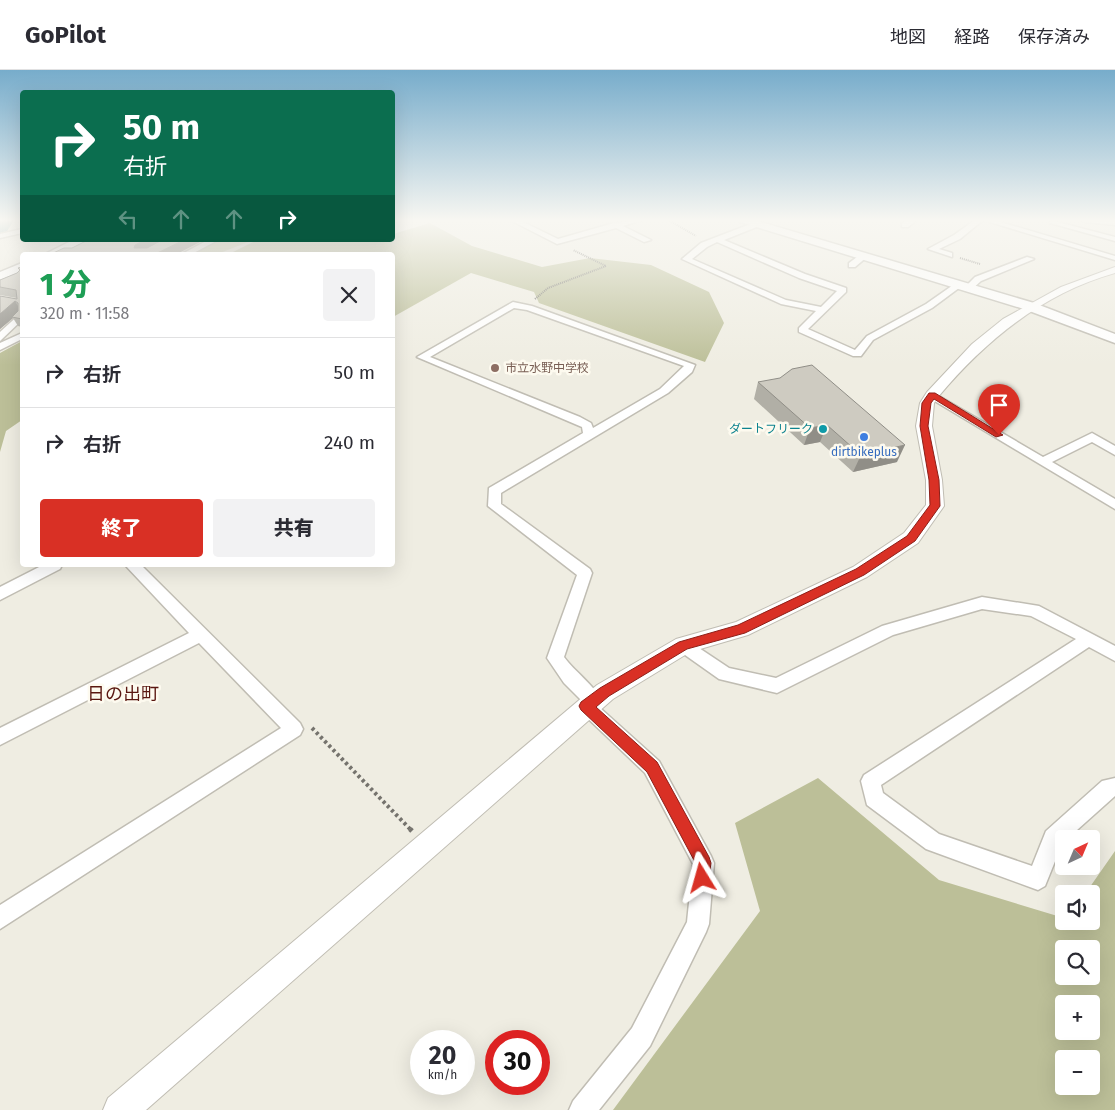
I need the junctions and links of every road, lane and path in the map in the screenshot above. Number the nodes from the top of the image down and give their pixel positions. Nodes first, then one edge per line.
1 (19, 269) edge
2 (599, 269) edge
3 (708, 269) edge
4 (783, 269) edge
5 (905, 269) edge
6 (997, 269) edge
7 (1006, 269) edge
8 (1002, 270) junction
9 (1115, 270) edge
10 (0, 277) edge
11 (20, 278) edge
12 (963, 286) junction
13 (0, 287) edge
14 (1029, 306) junction
15 (529, 308) junction
16 (824, 310) junction
17 (20, 317) edge
18 (20, 337) edge
19 (0, 338) edge
20 (1115, 339) edge
21 (0, 347) edge
22 (932, 395) junction
23 (589, 433) junction
24 (1115, 451) edge
25 (1044, 460) dead end
26 (1115, 504) edge
27 (51, 567) edge
28 (134, 567) edge
29 (0, 594) edge
30 (200, 635) junction
31 (1089, 639) junction
32 (684, 645) junction
33 (1115, 654) edge
34 (590, 704) junction
35 (294, 728) junction
36 (0, 738) edge
37 (1115, 786) edge
38 (424, 846) junction
39 (0, 918) edge
40 (120, 1110) edge
41 (582, 1110) edge

1 - 10 highway
2 - 15 path
3 - 16 street
4 - 16 street
5 - 12 main road
6 - 8 path
7 - 8 street
8 - 12 street
9 - 14 street
11 - 13 street
12 - 14 main road
12 - 16 street
14 - 20 main road
14 - 22 street
15 - 23 street
15 - 23 street
17 - 19 street
18 - 21 street
22 - 26 street
22 - 32 street
23 - 34 street
24 - 25 street
27 - 29 street
28 - 30 street
30 - 35 street
30 - 36 street
31 - 32 street
31 - 33 street
31 - 37 street
32 - 34 street
34 - 38 street
34 - 41 street
35 - 38 path
35 - 39 street
38 - 40 street

